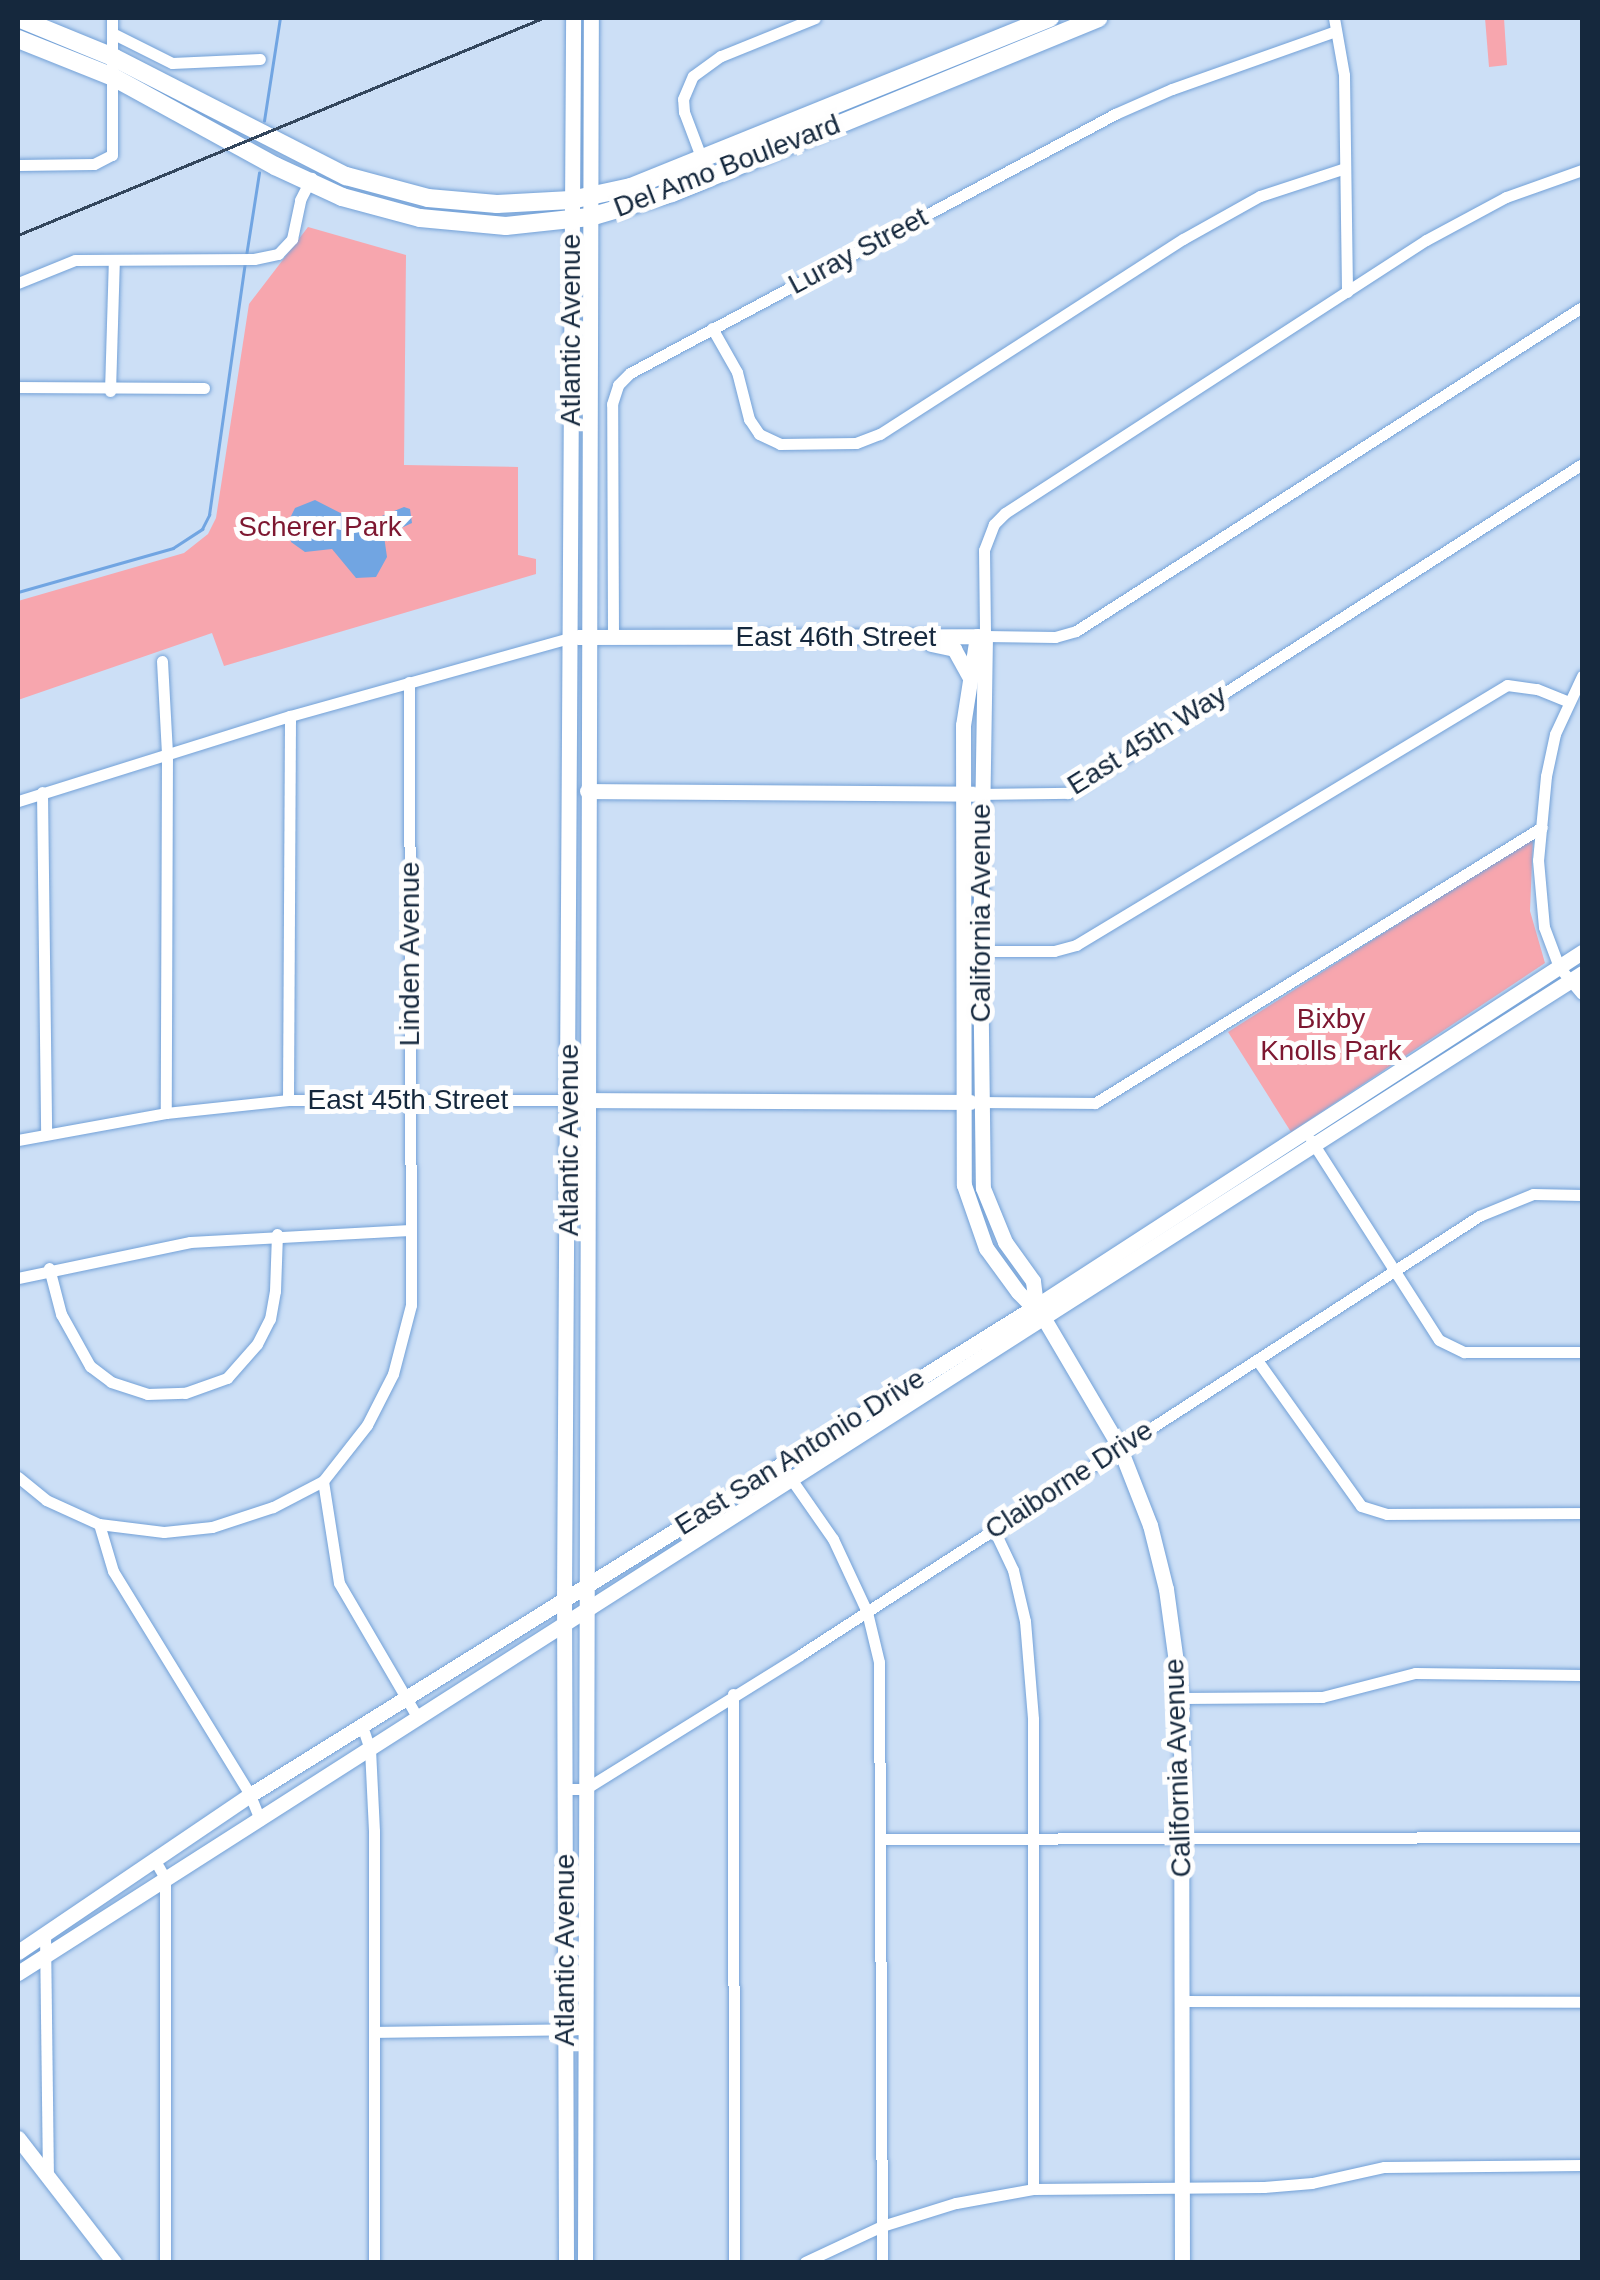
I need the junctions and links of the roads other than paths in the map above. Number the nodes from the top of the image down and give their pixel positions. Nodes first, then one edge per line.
1 (18, 18) edge
2 (112, 18) edge
3 (573, 18) edge
4 (591, 18) edge
5 (815, 18) edge
6 (1050, 18) edge
7 (1098, 18) edge
8 (1335, 24) edge
9 (112, 33) junction
10 (18, 39) edge
11 (113, 57) junction
12 (260, 60) dead end
13 (113, 77) junction
14 (318, 164) junction
15 (18, 165) edge
16 (1345, 168) junction
17 (705, 169) junction
18 (1582, 170) edge
19 (308, 183) junction
20 (591, 196) junction
21 (571, 200) junction
22 (590, 217) junction
23 (571, 220) junction
24 (114, 260) junction
25 (18, 283) edge
26 (1347, 292) junction
27 (1582, 307) edge
28 (712, 328) junction
29 (18, 387) edge
30 (204, 388) dead end
31 (110, 391) junction
32 (1582, 464) edge
33 (588, 636) junction
34 (981, 636) junction
35 (613, 637) junction
36 (914, 637) junction
37 (570, 638) junction
38 (162, 661) dead end
39 (1582, 676) edge
40 (970, 678) junction
41 (410, 682) junction
42 (1567, 701) junction
43 (290, 716) junction
44 (167, 754) junction
45 (587, 791) junction
46 (42, 792) junction
47 (973, 794) junction
48 (18, 801) edge
49 (1542, 827) junction
50 (972, 951) junction
51 (1582, 952) edge
52 (1559, 966) junction
53 (1577, 977) edge
54 (1582, 994) edge
55 (288, 1100) junction
56 (410, 1100) junction
57 (577, 1100) junction
58 (963, 1102) junction
59 (982, 1102) junction
60 (166, 1113) junction
61 (46, 1132) junction
62 (1310, 1139) junction
63 (18, 1140) edge
64 (1582, 1194) edge
65 (410, 1230) junction
66 (276, 1234) junction
67 (49, 1268) junction
68 (1392, 1271) junction
69 (18, 1278) edge
70 (1040, 1311) junction
71 (1582, 1352) edge
72 (1258, 1360) junction
73 (1119, 1446) junction
74 (780, 1463) junction
75 (18, 1477) edge
76 (791, 1480) junction
77 (324, 1481) junction
78 (1582, 1514) edge
79 (99, 1524) junction
80 (994, 1530) junction
81 (584, 1589) junction
82 (564, 1600) junction
83 (867, 1612) junction
84 (584, 1614) junction
85 (565, 1626) junction
86 (1582, 1675) edge
87 (733, 1694) junction
88 (406, 1698) junction
89 (1181, 1698) junction
90 (418, 1718) junction
91 (362, 1726) junction
92 (370, 1749) junction
93 (564, 1789) junction
94 (585, 1790) junction
95 (250, 1795) junction
96 (260, 1820) junction
97 (1182, 1836) junction
98 (1582, 1837) edge
99 (1033, 1838) junction
100 (883, 1839) junction
101 (154, 1859) junction
102 (165, 1878) junction
103 (45, 1934) junction
104 (18, 1952) edge
105 (44, 1956) junction
106 (18, 1973) edge
107 (1182, 2002) junction
108 (1582, 2002) edge
109 (586, 2029) junction
110 (565, 2031) junction
111 (375, 2032) junction
112 (18, 2138) edge
113 (1582, 2166) edge
114 (48, 2177) junction
115 (1182, 2187) junction
116 (1033, 2188) junction
117 (882, 2226) junction
118 (114, 2262) edge
119 (165, 2262) edge
120 (374, 2262) edge
121 (566, 2262) edge
122 (585, 2262) edge
123 (734, 2262) edge
124 (805, 2262) edge
125 (882, 2262) edge
126 (1182, 2262) edge

1 - 11 main road, Del Amo Boulevard
2 - 9 street
3 - 21 main road, Atlantic Avenue
4 - 20 main road, Atlantic Avenue
5 - 17 street
6 - 17 main road, Del Amo Boulevard
7 - 17 main road, Del Amo Boulevard
8 - 16 street
8 - 28 street, Luray Street
9 - 11 street
9 - 12 street
10 - 13 main road, Del Amo Boulevard
11 - 13 street
11 - 14 main road, Del Amo Boulevard
13 - 15 street
13 - 19 main road, Del Amo Boulevard
14 - 19 street
14 - 21 main road, Del Amo Boulevard
16 - 26 street
16 - 28 street
17 - 20 main road, Del Amo Boulevard
17 - 22 main road, Del Amo Boulevard
18 - 26 street
19 - 23 main road, Del Amo Boulevard
19 - 24 street
20 - 21 main road, Del Amo Boulevard
20 - 22 main road, Atlantic Avenue
21 - 23 main road, Atlantic Avenue
22 - 23 main road, Del Amo Boulevard
22 - 33 main road, Atlantic Avenue
23 - 37 main road, Atlantic Avenue
24 - 25 street
24 - 31 street
26 - 34 street, California Avenue
27 - 34 street, East 46th Street
28 - 35 street, Luray Street
29 - 31 street
30 - 31 street
32 - 47 street, East 45th Way
33 - 35 main road, East 46th Street
33 - 37 main road, East 46th Street
33 - 45 main road, Atlantic Avenue
34 - 36 main road, East 46th Street
34 - 40 main road, California Avenue
34 - 47 main road, California Avenue
35 - 36 main road, East 46th Street
36 - 40 main road
37 - 41 street, East 46th Street
37 - 57 main road, Atlantic Avenue
38 - 44 street
39 - 42 street
40 - 47 main road, California Avenue
41 - 43 street, East 46th Street
41 - 56 street, Linden Avenue
42 - 49 street
42 - 50 street
43 - 44 street, East 46th Street
43 - 55 street
44 - 46 street, East 46th Street
44 - 60 street
45 - 47 main road, East 45th Way
45 - 57 main road, Atlantic Avenue
46 - 48 street, East 46th Street
46 - 61 street
47 - 50 main road, California Avenue
49 - 52 street
49 - 59 street
50 - 58 main road, California Avenue
50 - 59 main road, California Avenue
51 - 52 main road, East San Antonio Drive
52 - 53 street
52 - 62 main road, East San Antonio Drive
53 - 54 street
53 - 62 main road, East San Antonio Drive
55 - 56 street, East 45th Street
55 - 60 street, East 45th Street
56 - 57 street, East 45th Street
56 - 65 street, Linden Avenue
57 - 58 main road, East 45th Street
57 - 81 main road, Atlantic Avenue
57 - 82 main road, Atlantic Avenue
58 - 59 main road, East 45th Street
58 - 70 main road, California Avenue
59 - 70 main road, California Avenue
60 - 61 street, East 45th Street
61 - 63 street, East 45th Street
62 - 68 street
62 - 70 main road, East San Antonio Drive
64 - 68 street, Claiborne Drive
65 - 66 street
65 - 77 street, Linden Avenue
66 - 67 street
66 - 67 street
67 - 69 street
68 - 71 street
68 - 72 street, Claiborne Drive
70 - 73 main road, California Avenue
70 - 74 main road, East San Antonio Drive
70 - 76 main road, East San Antonio Drive
72 - 73 street, Claiborne Drive
72 - 78 street
73 - 80 street, Claiborne Drive
73 - 89 main road, California Avenue
74 - 76 street
74 - 81 main road, East San Antonio Drive
75 - 79 street
76 - 83 street
76 - 84 main road, East San Antonio Drive
77 - 79 street
77 - 88 street
79 - 95 street
80 - 83 street, Claiborne Drive
80 - 99 street
81 - 82 main road, East San Antonio Drive
81 - 84 main road, Atlantic Avenue
82 - 85 main road, Atlantic Avenue
82 - 88 main road, East San Antonio Drive
83 - 87 street, Claiborne Drive
83 - 100 street
84 - 85 main road, East San Antonio Drive
84 - 94 main road, Atlantic Avenue
85 - 90 main road, East San Antonio Drive
85 - 93 main road, Atlantic Avenue
86 - 89 street
87 - 94 street, Claiborne Drive
87 - 123 street
88 - 90 street
88 - 91 main road, East San Antonio Drive
89 - 97 main road, California Avenue
90 - 92 main road, East San Antonio Drive
91 - 92 street
91 - 95 main road, East San Antonio Drive
92 - 96 main road, East San Antonio Drive
92 - 111 street
93 - 94 street
93 - 110 main road, Atlantic Avenue
94 - 109 main road, Atlantic Avenue
95 - 96 street
95 - 101 main road, East San Antonio Drive
96 - 102 main road, East San Antonio Drive
97 - 98 street
97 - 99 street
97 - 107 main road, California Avenue
99 - 100 street
99 - 116 street
100 - 117 street
101 - 102 street
101 - 103 main road, East San Antonio Drive
102 - 105 main road, East San Antonio Drive
102 - 119 street
103 - 104 main road, East San Antonio Drive
103 - 105 street
105 - 106 main road, East San Antonio Drive
105 - 114 street
107 - 108 street
107 - 115 main road, California Avenue
109 - 110 street
109 - 122 main road, Atlantic Avenue
110 - 111 street
110 - 121 main road, Atlantic Avenue
111 - 120 street
112 - 114 main road
113 - 115 street
114 - 118 main road
115 - 116 street
115 - 126 main road, California Avenue
116 - 117 street
117 - 124 street
117 - 125 street

